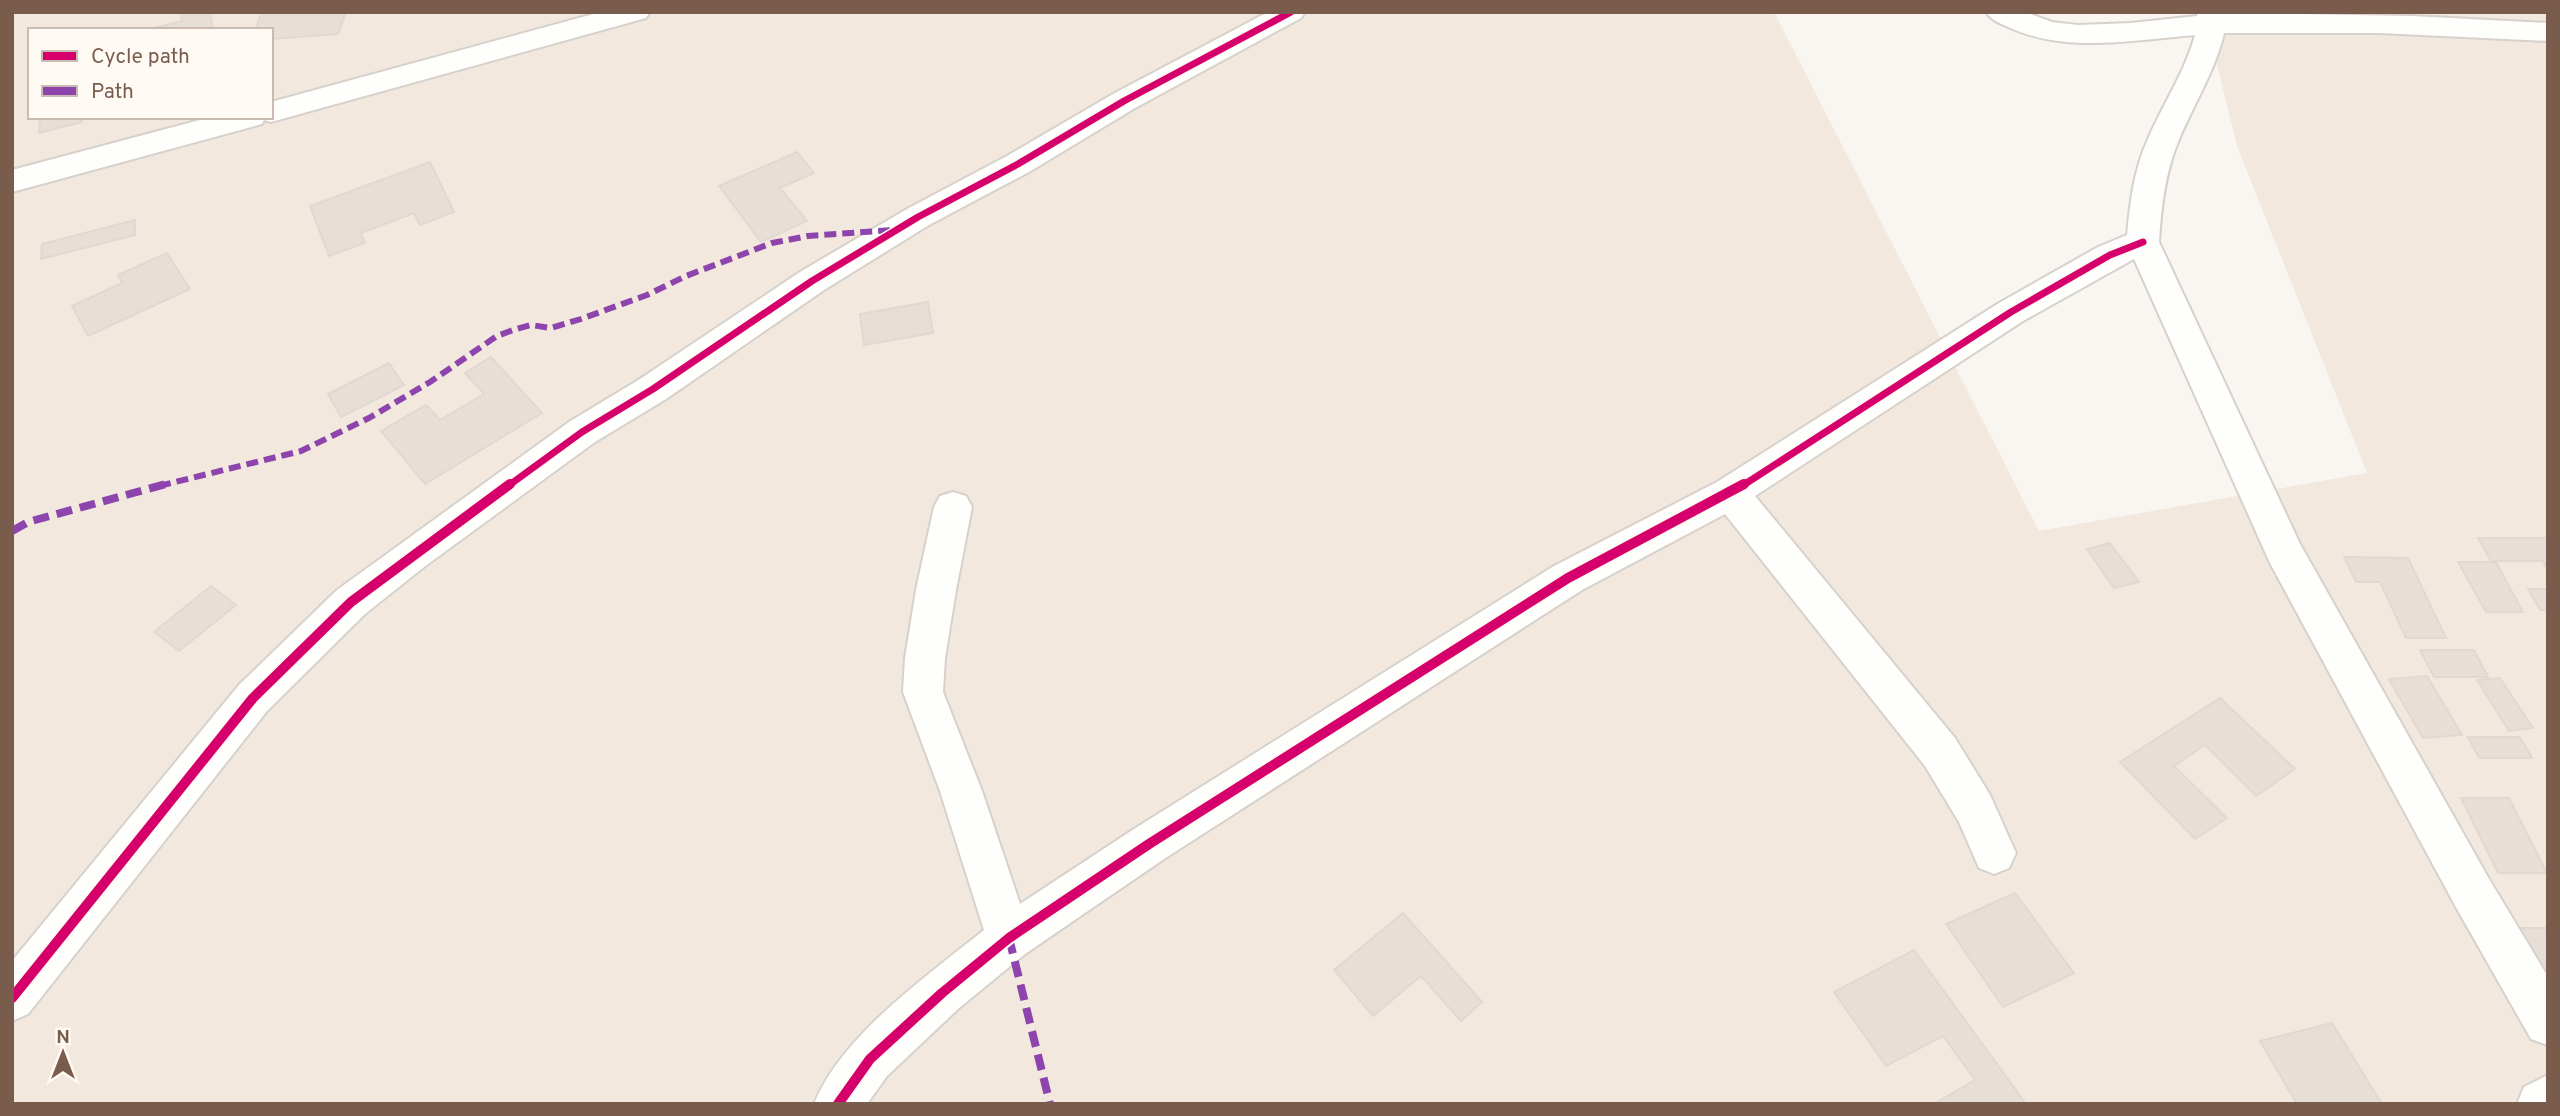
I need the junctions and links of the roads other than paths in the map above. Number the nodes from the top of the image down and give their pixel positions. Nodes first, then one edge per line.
1 (636, 12) edge
2 (1291, 12) edge
3 (2000, 12) edge
4 (2212, 18) edge
5 (2548, 32) edge
6 (273, 111) edge
7 (244, 119) edge
8 (12, 181) edge
9 (2143, 242) junction
10 (1730, 493) junction
11 (953, 507) dead end
12 (1994, 853) dead end
13 (1009, 938) junction
14 (12, 998) edge
15 (2548, 1022) edge
16 (2548, 1100) edge
17 (838, 1104) edge
18 (2541, 1104) edge

1 - 6 street
2 - 14 street
3 - 4 street
4 - 5 street
4 - 9 street
7 - 8 street
9 - 10 street
9 - 15 street
10 - 12 street
10 - 13 street
11 - 13 street
13 - 17 street
16 - 18 street

